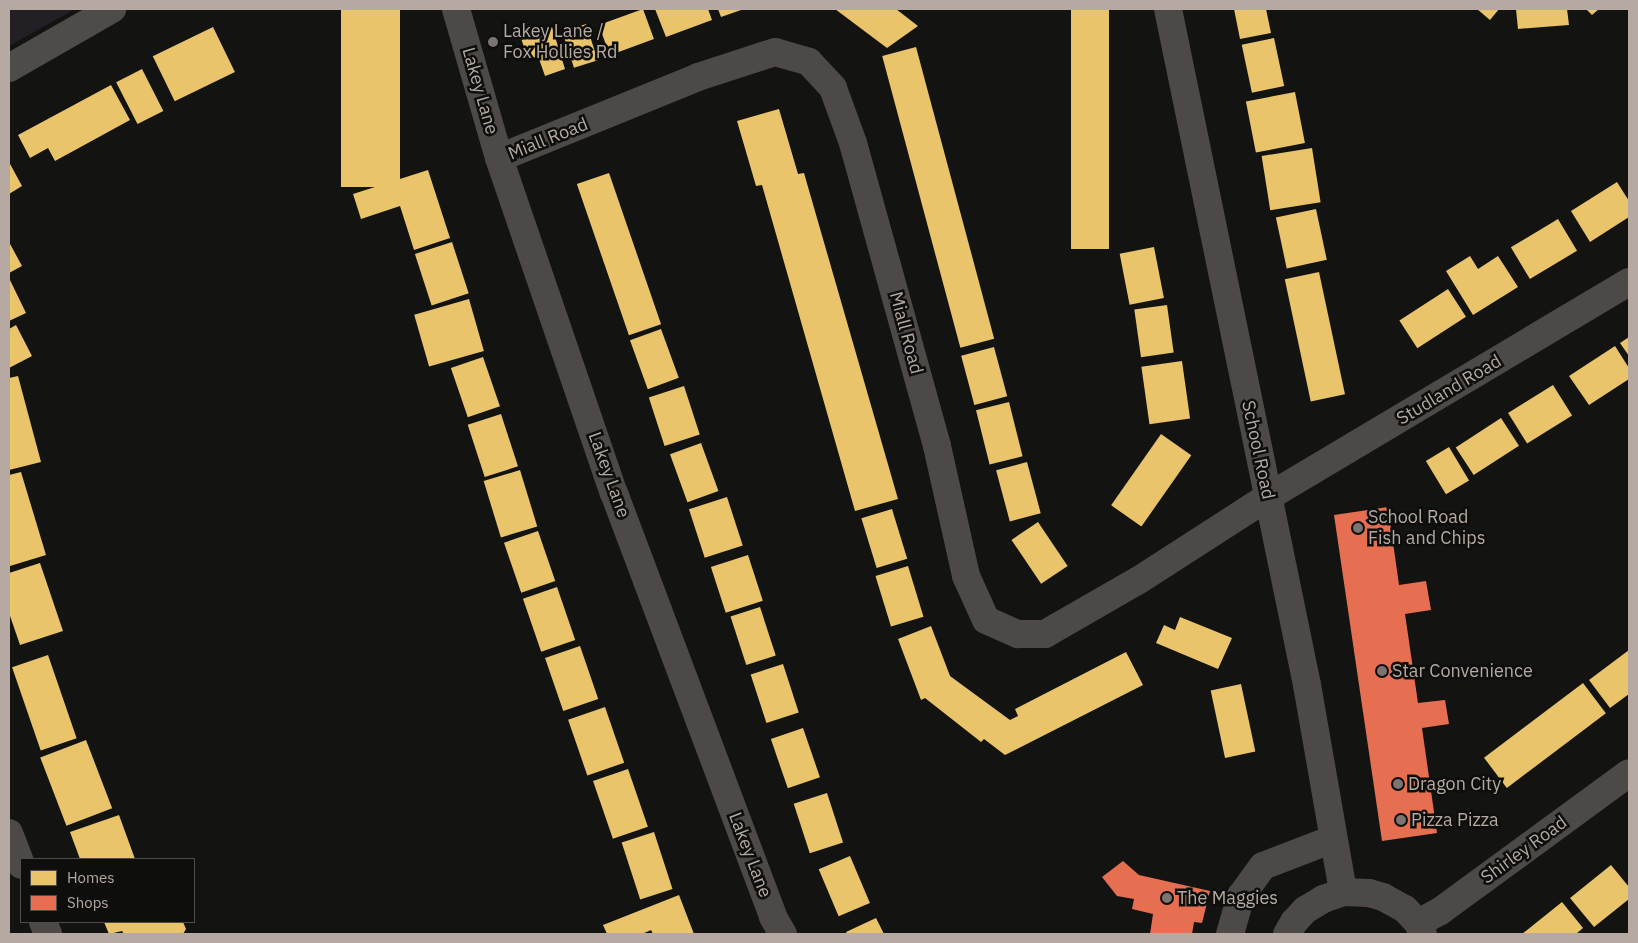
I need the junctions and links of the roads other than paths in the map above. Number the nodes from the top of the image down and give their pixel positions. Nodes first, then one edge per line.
1 (112, 9) edge
2 (456, 9) edge
3 (1168, 9) edge
4 (9, 68) edge
5 (499, 158) junction
6 (1629, 282) edge
7 (1268, 497) junction
8 (1629, 773) edge
9 (9, 833) edge
10 (1333, 838) junction
11 (20, 862) edge
12 (1343, 892) junction
13 (1420, 929) edge
14 (783, 934) edge
15 (1230, 934) edge
16 (1287, 934) edge

1 - 4 main road
2 - 5 street, Lakey Lane
3 - 7 street, School Road
5 - 7 street, Miall Road
5 - 14 street, Lakey Lane
6 - 7 street, Studland Road
7 - 10 street, School Road
8 - 13 street, Shirley Road
9 - 11 street
10 - 12 street, School Road
10 - 15 street
12 - 13 street, Shirley Road
12 - 16 street, Shirley Road

